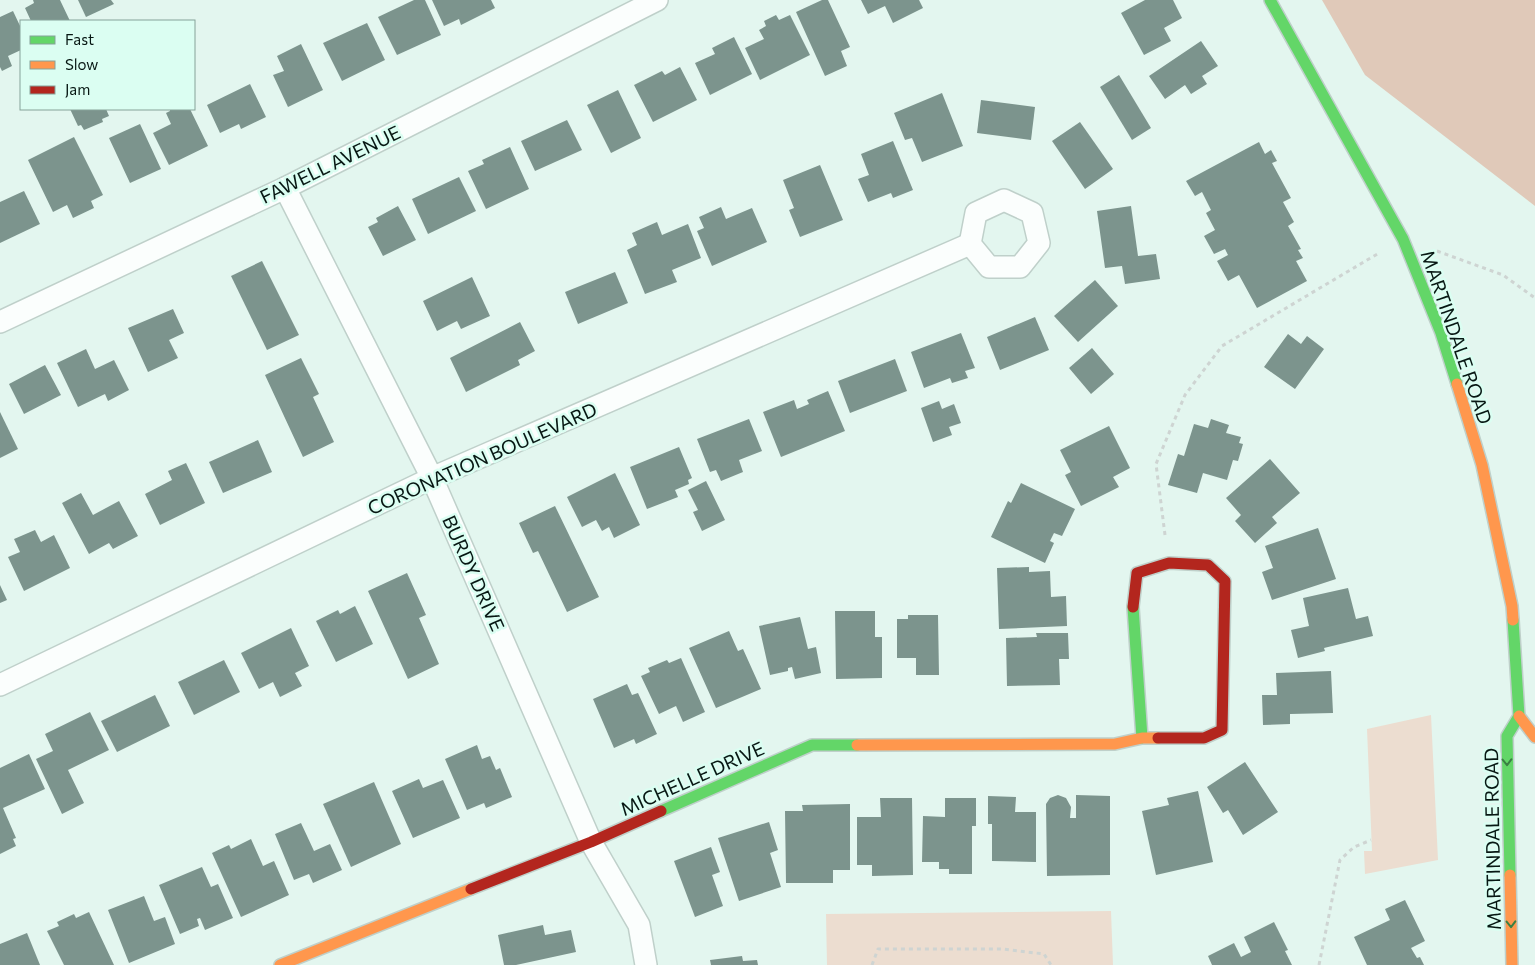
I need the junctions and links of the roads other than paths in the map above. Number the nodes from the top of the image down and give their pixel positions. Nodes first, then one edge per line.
1 (658, 0) edge
2 (1270, 0) edge
3 (285, 188) junction
4 (970, 244) dead end
5 (0, 322) edge
6 (432, 478) junction
7 (0, 685) edge
8 (1519, 716) junction
9 (1535, 737) edge
10 (1142, 738) junction
11 (591, 842) junction
12 (280, 965) edge
13 (646, 965) edge
14 (1512, 965) edge

1 - 3 street, FAWELL AVENUE
2 - 8 street, MARTINDALE ROAD
3 - 5 street, FAWELL AVENUE
3 - 6 street, BURDY DRIVE
4 - 6 street, CORONATION BOULEVARD
6 - 7 street, CORONATION BOULEVARD
6 - 11 street, BURDY DRIVE
8 - 9 street
8 -> 14 street, MARTINDALE ROAD
10 - 10 street, MICHELLE DRIVE
10 - 11 street, MICHELLE DRIVE
11 - 12 street, MICHELLE DRIVE
11 - 13 street, BURDY DRIVE

